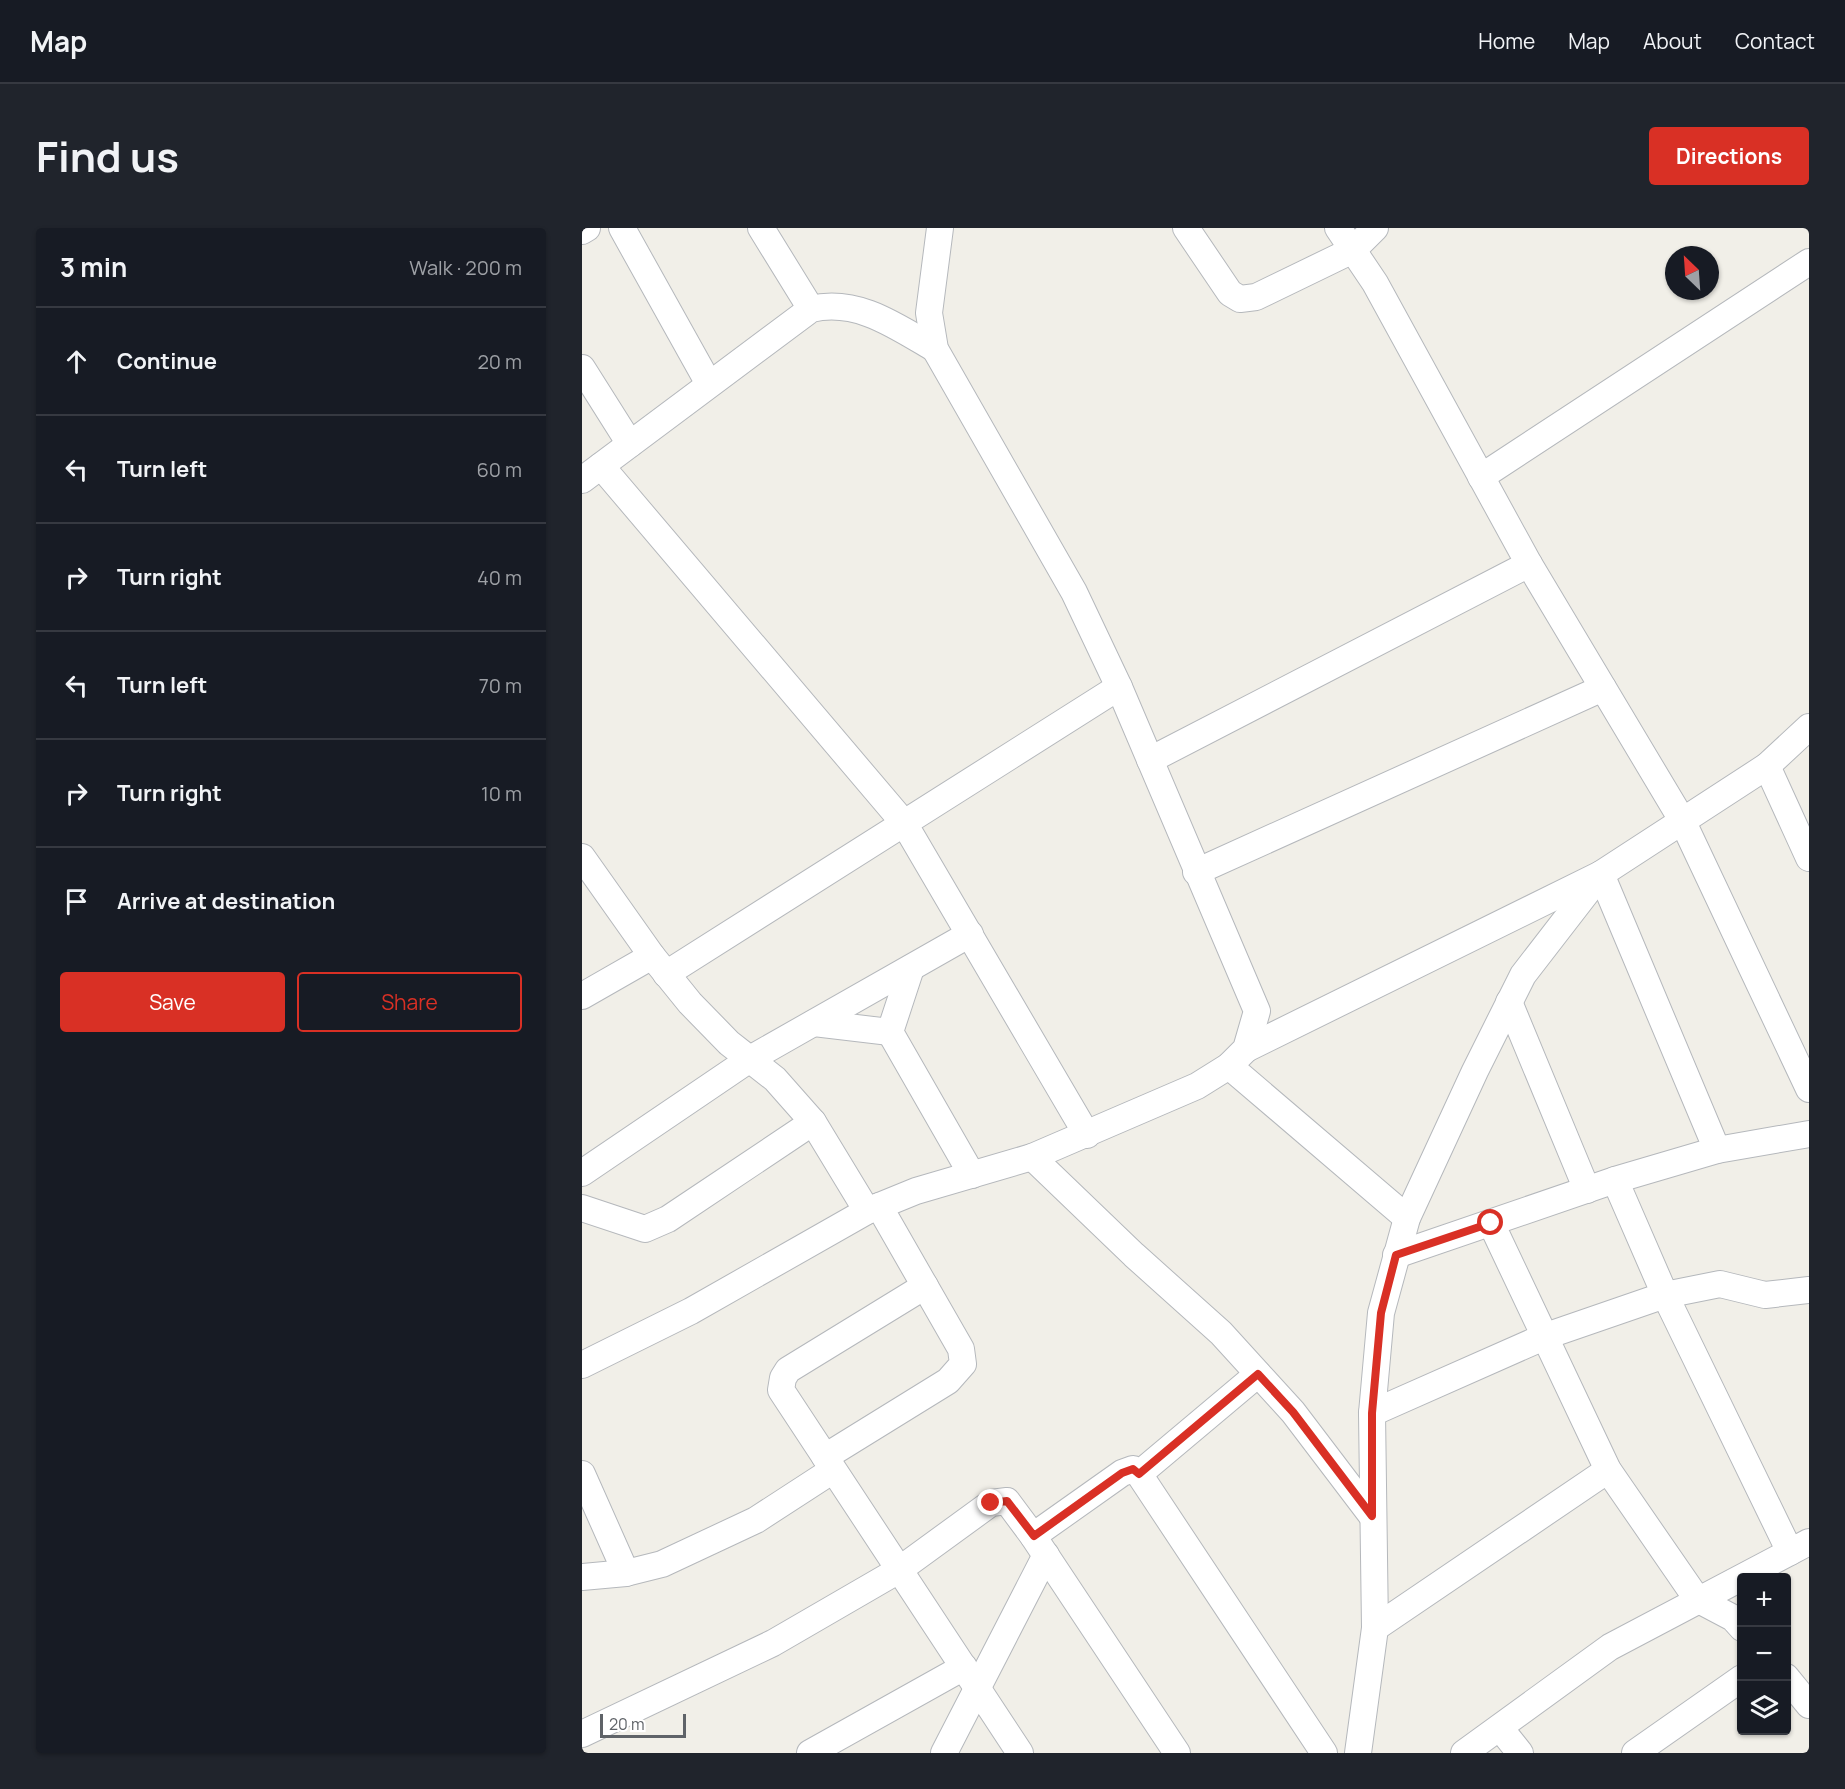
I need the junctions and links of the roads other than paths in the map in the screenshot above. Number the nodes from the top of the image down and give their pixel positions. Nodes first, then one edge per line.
1 (587, 228) edge
2 (622, 228) edge
3 (762, 228) edge
4 (940, 228) edge
5 (1186, 228) edge
6 (1338, 228) edge
7 (1375, 228) edge
8 (582, 231) edge
9 (1353, 250) junction
10 (1809, 262) edge
11 (810, 309) junction
12 (935, 349) junction
13 (582, 368) edge
14 (709, 384) junction
15 (630, 444) junction
16 (591, 473) edge
17 (1481, 477) junction
18 (1529, 564) junction
19 (1119, 687) junction
20 (1603, 688) junction
21 (1809, 727) edge
22 (1150, 760) junction
23 (1767, 766) junction
24 (1682, 820) junction
25 (904, 823) junction
26 (582, 857) edge
27 (1809, 858) edge
28 (1196, 872) junction
29 (1601, 874) junction
30 (969, 934) junction
31 (659, 965) junction
32 (911, 968) junction
33 (582, 996) edge
34 (1509, 1002) junction
35 (814, 1023) junction
36 (890, 1032) junction
37 (1238, 1058) junction
38 (750, 1059) junction
39 (1809, 1089) edge
40 (813, 1122) junction
41 (1809, 1134) edge
42 (1087, 1135) junction
43 (1717, 1150) junction
44 (1032, 1157) junction
45 (582, 1173) edge
46 (972, 1175) junction
47 (1615, 1180) junction
48 (1587, 1190) junction
49 (582, 1208) edge
50 (873, 1209) junction
51 (1407, 1218) junction
52 (1491, 1223) junction
53 (1396, 1255) junction
54 (925, 1286) junction
55 (1809, 1290) edge
56 (1665, 1294) junction
57 (1546, 1336) junction
58 (582, 1365) edge
59 (1258, 1374) junction
60 (1372, 1413) junction
61 (829, 1463) junction
62 (1608, 1470) junction
63 (582, 1474) edge
64 (1139, 1474) junction
65 (1372, 1516) junction
66 (1040, 1546) junction
67 (1800, 1547) edge
68 (899, 1570) junction
69 (626, 1573) junction
70 (582, 1577) edge
71 (1697, 1599) junction
72 (1741, 1627) edge
73 (1375, 1628) junction
74 (964, 1667) junction
75 (1738, 1681) edge
76 (1789, 1681) edge
77 (978, 1689) junction
78 (1809, 1705) edge
79 (1500, 1728) junction
80 (582, 1734) edge
81 (810, 1753) edge
82 (944, 1753) edge
83 (1020, 1753) edge
84 (1177, 1753) edge
85 (1324, 1753) edge
86 (1358, 1753) edge
87 (1464, 1753) edge
88 (1520, 1753) edge
89 (1635, 1753) edge

1 - 8 street
2 - 14 street
3 - 11 street
4 - 12 street
5 - 9 street
6 - 9 street
7 - 9 street
9 - 17 street
10 - 17 street
11 - 12 street
11 - 14 street
12 - 19 street
13 - 15 street
14 - 15 street
15 - 16 street
16 - 25 street
17 - 18 street
18 - 20 street
18 - 22 street
19 - 22 street
19 - 25 street
20 - 24 street
20 - 28 street
21 - 23 street
22 - 28 street
23 - 24 street
23 - 27 street
24 - 29 street
24 - 39 street
25 - 30 street
25 - 31 street
26 - 31 street
28 - 37 street
29 - 34 street
29 - 37 street
29 - 43 street
30 - 32 street
30 - 42 street
31 - 33 street
31 - 38 street
32 - 35 street
32 - 36 street
34 - 48 street
34 - 51 street
35 - 36 street
35 - 38 street
36 - 46 street
37 - 42 street
37 - 51 street
38 - 40 street
38 - 45 street
40 - 49 street
40 - 50 street
41 - 43 street
42 - 44 street
43 - 47 street
44 - 46 street
44 - 59 street
46 - 50 street
47 - 48 street
47 - 56 street
48 - 52 street
50 - 54 street
50 - 58 street
51 - 53 street
52 - 53 street
52 - 57 street
53 - 60 street
54 - 61 street
54 - 61 street
55 - 56 street
56 - 57 street
56 - 67 street
57 - 60 street
57 - 62 street
59 - 64 street
59 - 65 street
60 - 65 street
61 - 68 street
61 - 69 street
62 - 71 street
62 - 73 street
63 - 69 street
64 - 66 street
64 - 85 street
65 - 73 street
66 - 68 street
66 - 77 street
66 - 84 street
67 - 71 street
68 - 74 street
68 - 80 street
69 - 70 street
71 - 72 street
71 - 79 street
73 - 86 street
74 - 77 street
74 - 81 street
75 - 89 street
76 - 78 street
77 - 82 street
77 - 83 street
79 - 87 street
79 - 88 street

